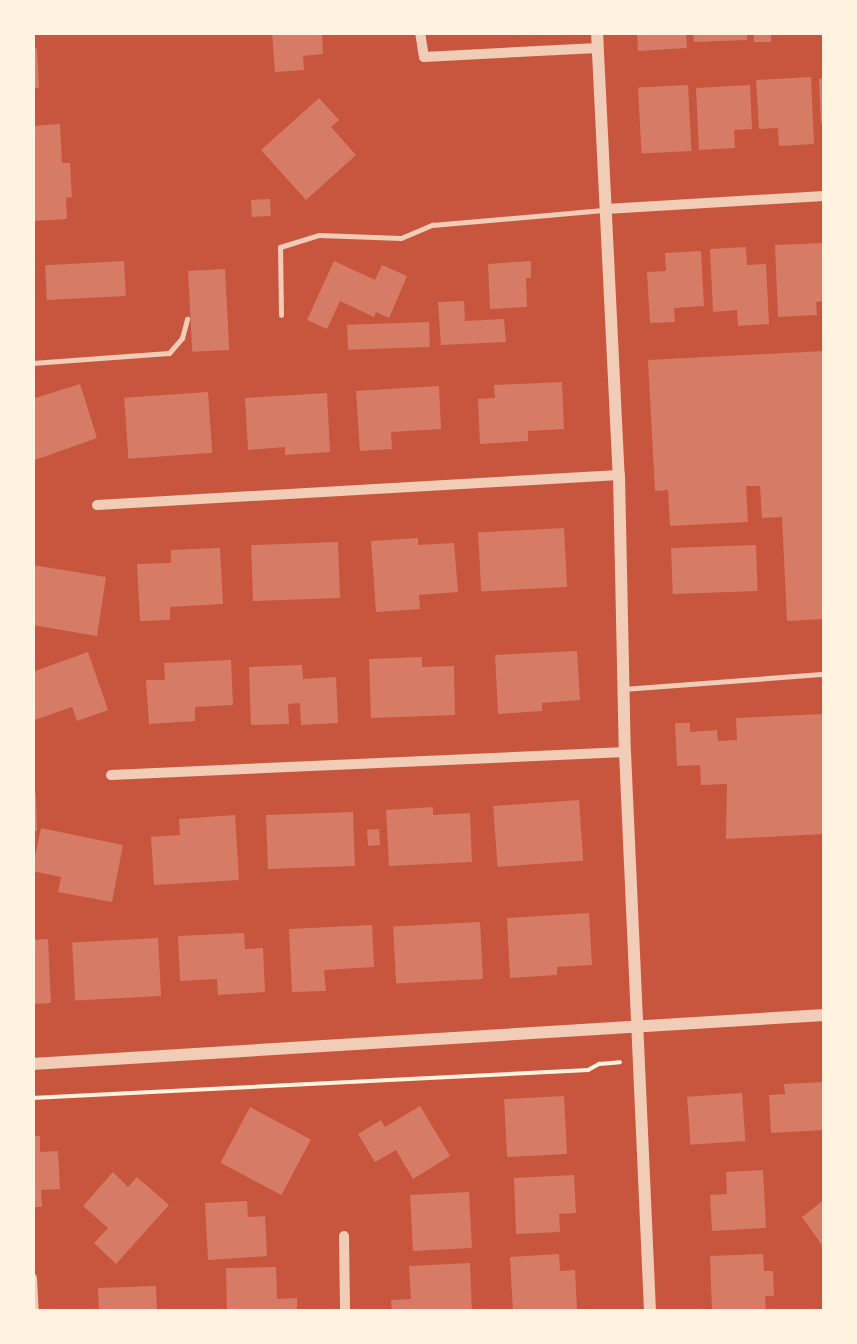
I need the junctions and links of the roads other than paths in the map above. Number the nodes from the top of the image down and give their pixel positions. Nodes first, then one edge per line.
1 (420, 32) edge
2 (598, 32) edge
3 (598, 48) junction
4 (824, 196) edge
5 (606, 209) junction
6 (281, 314) dead end
7 (187, 318) dead end
8 (32, 363) edge
9 (619, 475) junction
10 (97, 506) dead end
11 (824, 674) edge
12 (624, 688) junction
13 (625, 752) junction
14 (111, 775) dead end
15 (824, 1015) edge
16 (636, 1029) junction
17 (32, 1064) edge
18 (344, 1236) dead end
19 (32, 1278) edge
20 (34, 1312) edge
21 (346, 1312) edge
22 (650, 1312) edge

1 - 3 street
2 - 3 street
3 - 5 street
4 - 5 street
5 - 6 lane
5 - 9 street
7 - 8 lane
9 - 10 street
9 - 12 street
11 - 12 lane
12 - 13 street
13 - 14 street
13 - 16 street
15 - 16 street
16 - 17 street
16 - 22 street
18 - 21 street
19 - 20 street

